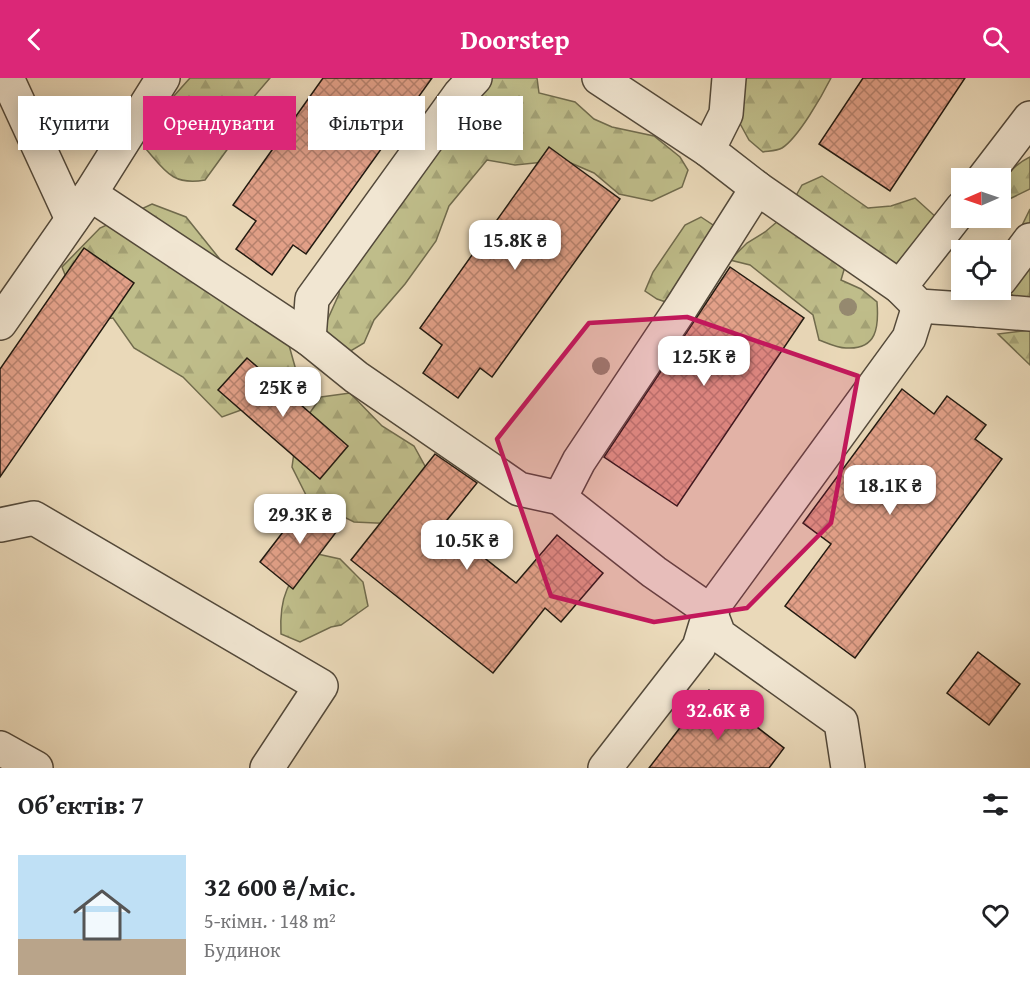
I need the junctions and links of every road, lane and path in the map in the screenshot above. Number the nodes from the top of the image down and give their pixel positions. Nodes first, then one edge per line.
1 (8, 78) edge
2 (163, 78) edge
3 (475, 78) edge
4 (599, 78) edge
5 (729, 78) edge
6 (1030, 118) edge
7 (708, 150) junction
8 (992, 168) edge
9 (758, 188) junction
10 (81, 207) junction
11 (951, 226) edge
12 (1030, 240) edge
13 (1011, 265) edge
14 (909, 297) junction
15 (951, 299) edge
16 (985, 300) edge
17 (1030, 314) edge
18 (0, 323) edge
19 (309, 339) junction
20 (560, 498) junction
21 (0, 525) edge
22 (710, 611) junction
23 (0, 748) edge
24 (36, 768) edge
25 (267, 768) edge
26 (605, 768) edge
27 (848, 768) edge

1 - 10 street
2 - 10 street
3 - 19 street
4 - 7 street
5 - 7 street
6 - 8 street
7 - 9 street
9 - 14 street
9 - 20 street
10 - 18 street
10 - 19 street
11 - 14 street
12 - 13 street
14 - 15 street
14 - 22 street
16 - 17 street
19 - 20 street
20 - 22 street
21 - 25 street
22 - 26 street
22 - 27 street
23 - 24 street

